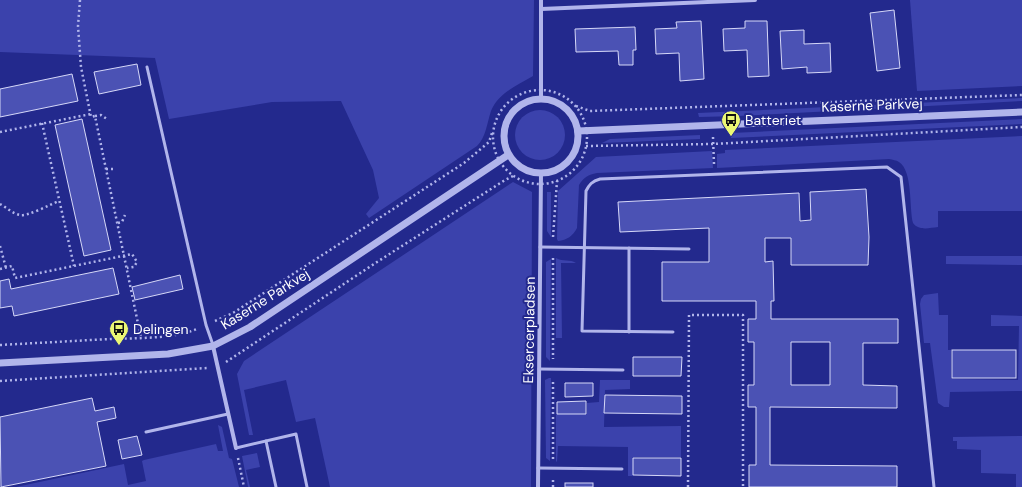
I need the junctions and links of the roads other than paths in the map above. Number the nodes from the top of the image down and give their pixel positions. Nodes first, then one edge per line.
1 (541, 0) edge
2 (755, 0) edge
3 (541, 9) junction
4 (147, 67) dead end
5 (541, 98) junction
6 (1022, 112) edge
7 (578, 131) junction
8 (508, 155) junction
9 (541, 173) junction
10 (540, 247) junction
11 (585, 248) junction
12 (629, 248) junction
13 (689, 249) dead end
14 (629, 332) junction
15 (673, 332) dead end
16 (213, 346) junction
17 (0, 363) edge
18 (539, 369) junction
19 (624, 370) dead end
20 (228, 414) junction
21 (146, 432) dead end
22 (266, 441) junction
23 (236, 448) joint
24 (538, 468) junction
25 (622, 469) dead end
26 (276, 487) edge
27 (307, 487) edge
28 (538, 487) edge
29 (934, 487) edge

1 - 3 street
2 - 3 street
3 - 5 street
4 - 16 lane
5 - 7 street
5 - 8 street
6 - 7 street, Kaserne Parkvej
7 - 9 street
8 - 9 street
8 - 16 street, Kaserne Parkvej
9 - 10 street, Eksercerpladsen
10 - 11 lane
10 - 18 street, Eksercerpladsen
11 - 12 lane
11 - 14 lane
11 - 29 lane
12 - 13 lane
12 - 14 lane
14 - 15 lane
16 - 17 street, Kaserne Parkvej
16 - 20 street
18 - 19 lane
18 - 24 street, Eksercerpladsen
20 - 21 lane
20 - 23 street
22 - 23 lane
22 - 26 lane
22 - 27 lane
24 - 25 lane
24 - 28 street, Eksercerpladsen

